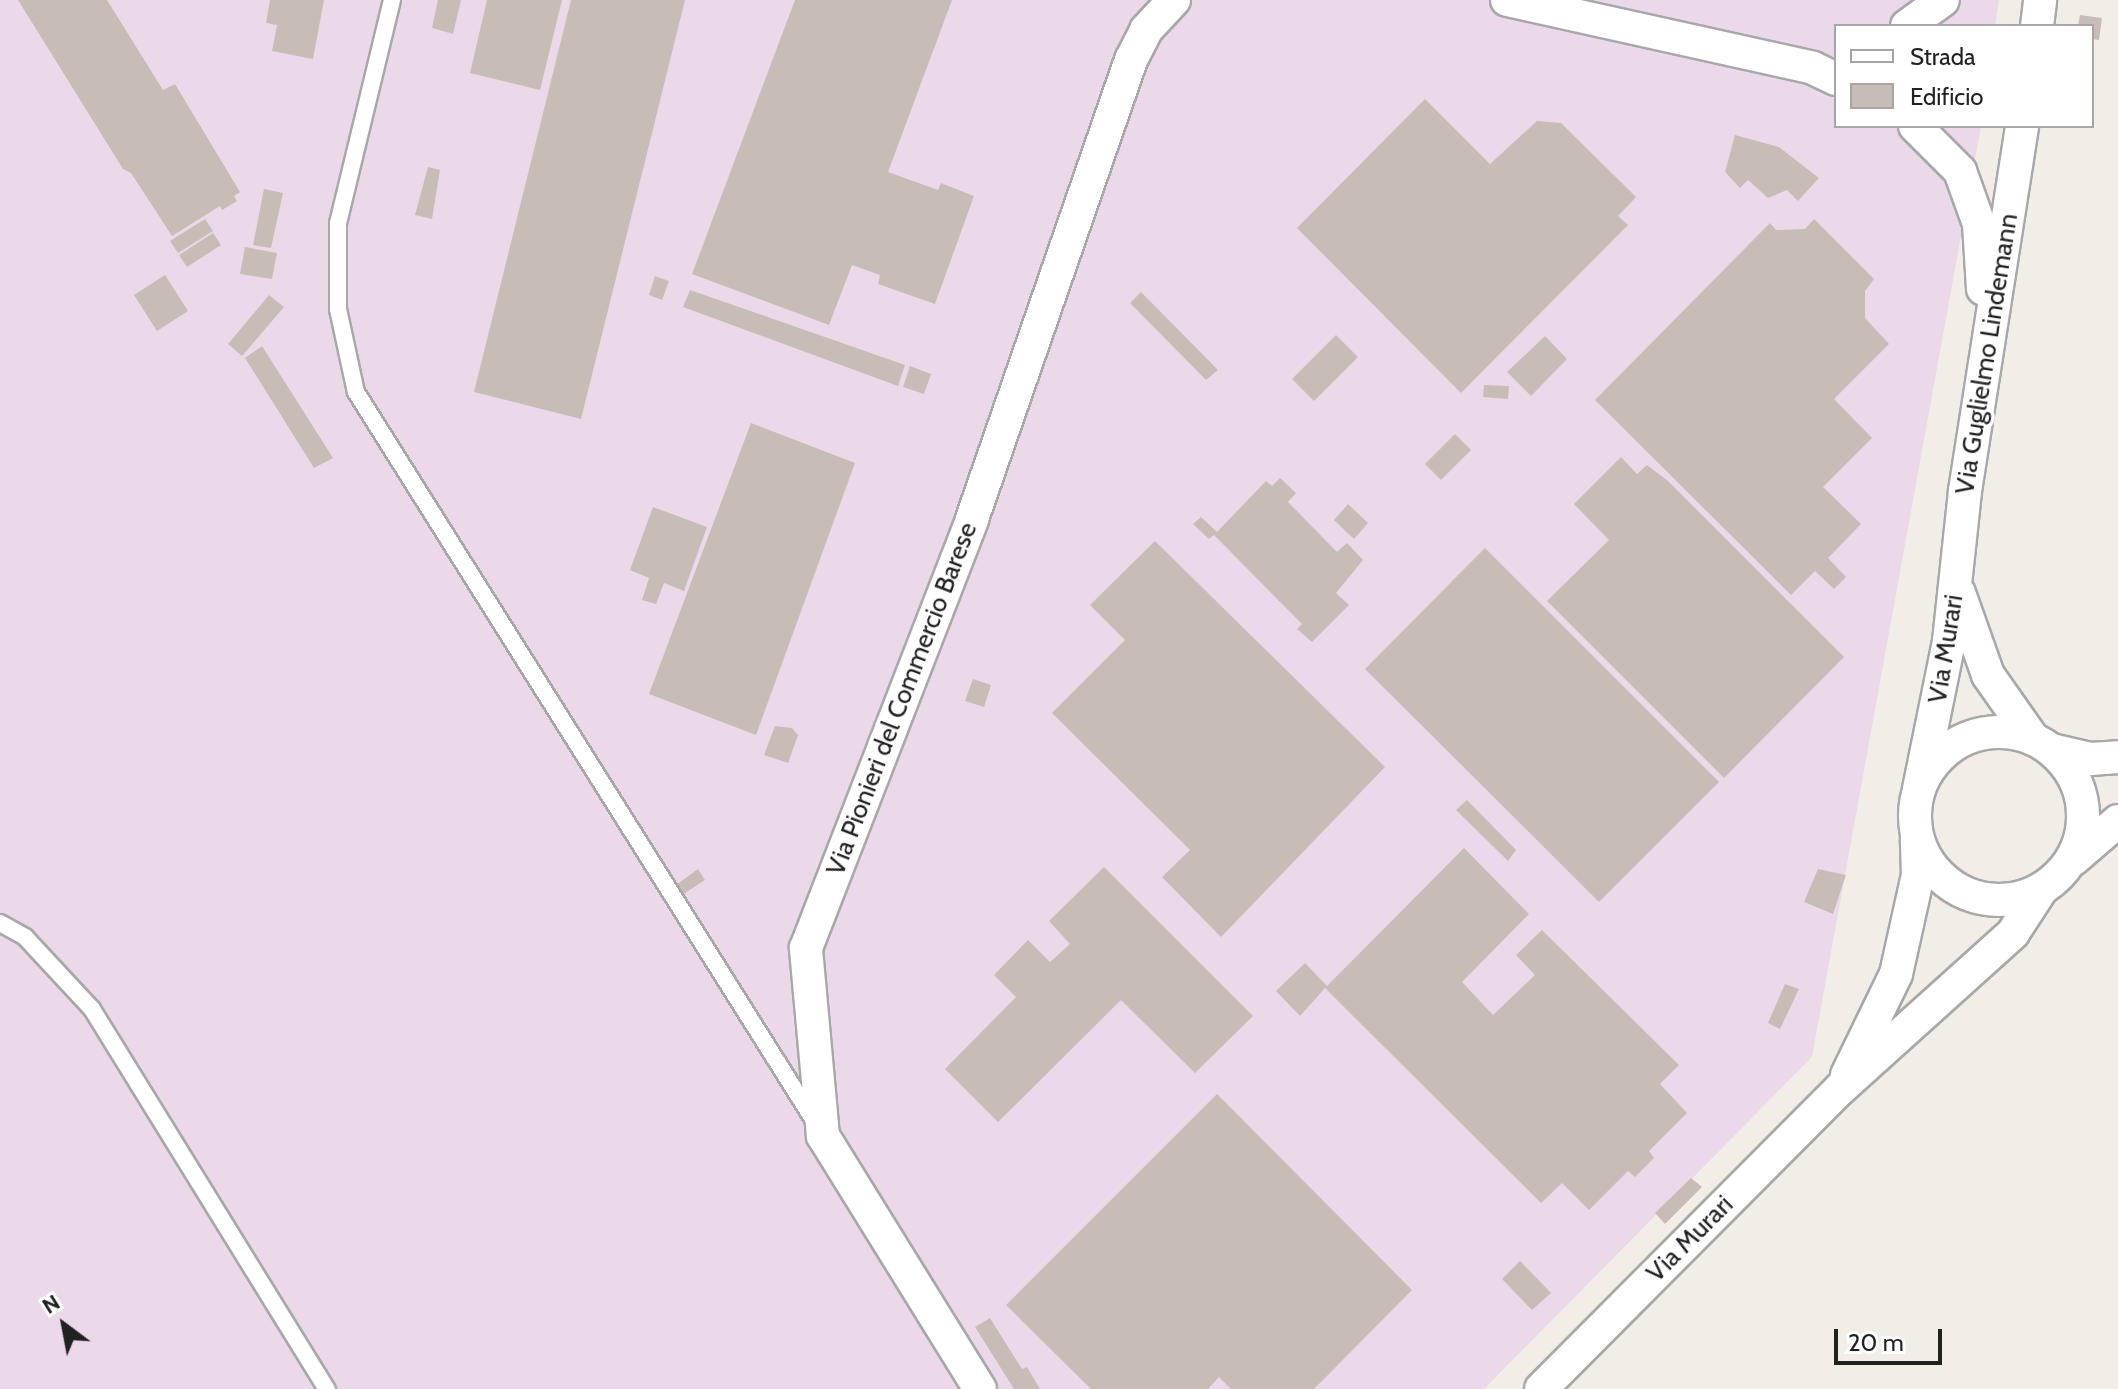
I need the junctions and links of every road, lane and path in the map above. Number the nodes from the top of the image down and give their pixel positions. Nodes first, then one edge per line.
1 (392, 0) edge
2 (1174, 0) edge
3 (1507, 0) edge
4 (1943, 0) edge
5 (2040, 0) edge
6 (1910, 24) edge
7 (2037, 24) edge
8 (1828, 69) edge
9 (1917, 128) edge
10 (2022, 128) edge
11 (1986, 348) junction
12 (1955, 582) junction
13 (2043, 744) junction
14 (2118, 757) edge
15 (1919, 789) junction
16 (2118, 821) edge
17 (1917, 838) junction
18 (2069, 864) junction
19 (2041, 890) junction
20 (0, 923) edge
21 (1840, 1089) junction
22 (823, 1136) junction
23 (327, 1389) edge
24 (980, 1389) edge
25 (1541, 1389) edge

1 - 22 lane
2 - 22 street, Via Pionieri del Commercio Barese
3 - 8 street
4 - 6 street
5 - 7 street
9 - 11 street
10 - 11 street, Via Guglielmo Lindemann
11 - 12 street, Via Guglielmo Lindemann
12 - 13 street, Via Murari
12 - 15 street, Via Murari
13 - 14 street
13 - 15 street, Via Murari
13 - 18 street, Via Murari
15 - 17 street, Via Murari
16 - 18 street, Via Murari
17 - 19 street, Via Murari
17 - 21 street, Via Murari
18 - 19 street, Via Murari
19 - 21 street, Via Murari
20 - 23 lane
21 - 25 street, Via Murari
22 - 24 street, Via Pionieri del Commercio Barese

